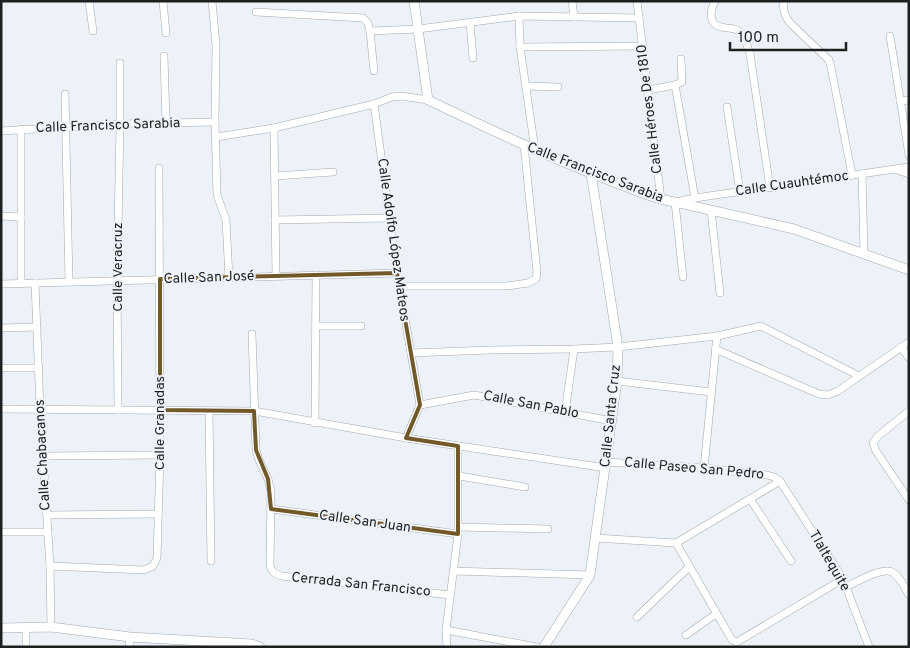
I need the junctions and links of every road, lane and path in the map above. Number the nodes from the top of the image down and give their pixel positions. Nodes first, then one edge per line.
1 (89, 1) edge
2 (163, 1) edge
3 (212, 1) edge
4 (414, 1) edge
5 (572, 1) edge
6 (637, 1) edge
7 (715, 1) edge
8 (784, 1) edge
9 (256, 12) dead end
10 (519, 16) junction
11 (574, 17) junction
12 (639, 18) junction
13 (470, 23) junction
14 (370, 30) junction
15 (418, 30) junction
16 (93, 31) dead end
17 (166, 33) dead end
18 (890, 36) dead end
19 (643, 46) junction
20 (520, 47) junction
21 (164, 56) dead end
22 (473, 58) dead end
23 (681, 59) dead end
24 (120, 64) dead end
25 (374, 71) dead end
26 (675, 85) junction
27 (526, 86) junction
28 (558, 86) dead end
29 (648, 90) junction
30 (65, 94) dead end
31 (428, 100) junction
32 (909, 100) edge
33 (900, 101) junction
34 (374, 104) junction
35 (727, 107) dead end
36 (215, 122) junction
37 (166, 123) junction
38 (120, 124) junction
39 (66, 127) junction
40 (274, 128) junction
41 (21, 129) junction
42 (1, 131) edge
43 (216, 138) junction
44 (524, 145) junction
45 (536, 150) junction
46 (909, 155) edge
47 (909, 167) edge
48 (159, 168) dead end
49 (894, 169) junction
50 (333, 172) dead end
51 (591, 173) junction
52 (862, 174) junction
53 (909, 174) edge
54 (852, 175) junction
55 (275, 176) junction
56 (770, 188) junction
57 (740, 192) junction
58 (695, 198) junction
59 (661, 200) junction
60 (675, 202) junction
61 (711, 210) junction
62 (1, 216) edge
63 (21, 217) junction
64 (389, 218) junction
65 (275, 220) junction
66 (864, 254) junction
67 (909, 270) edge
68 (397, 273) junction
69 (316, 275) junction
70 (276, 276) junction
71 (683, 277) dead end
72 (229, 278) junction
73 (117, 280) junction
74 (160, 280) junction
75 (69, 282) junction
76 (36, 283) junction
77 (1, 284) edge
78 (21, 284) junction
79 (399, 286) junction
80 (720, 293) dead end
81 (316, 326) junction
82 (361, 326) dead end
83 (37, 327) junction
84 (1, 328) edge
85 (252, 334) dead end
86 (717, 336) junction
87 (909, 342) edge
88 (618, 347) junction
89 (901, 347) junction
90 (574, 349) junction
91 (715, 349) junction
92 (410, 352) junction
93 (909, 358) edge
94 (1, 368) edge
95 (39, 368) junction
96 (859, 376) junction
97 (617, 381) junction
98 (711, 392) junction
99 (420, 405) junction
100 (1, 409) edge
101 (40, 409) junction
102 (118, 410) junction
103 (160, 410) junction
104 (209, 411) junction
105 (254, 411) junction
106 (909, 411) edge
107 (565, 413) junction
108 (612, 421) junction
109 (316, 423) junction
110 (406, 438) junction
111 (458, 446) junction
112 (160, 455) junction
113 (43, 456) junction
114 (606, 465) junction
115 (704, 468) junction
116 (459, 476) junction
117 (780, 481) junction
118 (524, 487) dead end
119 (750, 499) junction
120 (909, 500) edge
121 (271, 509) junction
122 (158, 514) junction
123 (47, 515) junction
124 (548, 529) dead end
125 (458, 531) junction
126 (1, 532) edge
127 (48, 532) junction
128 (595, 538) junction
129 (676, 543) junction
130 (211, 561) dead end
131 (791, 562) dead end
132 (50, 566) junction
133 (689, 567) junction
134 (453, 571) junction
135 (590, 576) junction
136 (843, 579) junction
137 (846, 587) junction
138 (909, 594) edge
139 (450, 595) junction
140 (716, 614) junction
141 (637, 617) dead end
142 (51, 627) junction
143 (1, 628) edge
144 (26, 628) junction
145 (446, 630) junction
146 (686, 635) dead end
147 (130, 637) junction
148 (173, 643) edge
149 (218, 645) edge
150 (26, 647) edge
151 (130, 647) edge
152 (260, 647) edge
153 (447, 647) edge
154 (537, 647) edge
155 (544, 647) edge
156 (869, 647) edge

1 - 16 street
2 - 17 street
3 - 36 street
4 - 15 street
5 - 11 street
6 - 12 street, Calle Héroes De 1810
7 - 56 street
8 - 54 street
9 - 14 street
10 - 11 street
10 - 13 street
10 - 20 street
11 - 12 street
12 - 19 street, Calle Héroes De 1810
13 - 15 street
13 - 22 street
14 - 15 street
14 - 25 street
15 - 31 street
18 - 33 street
19 - 20 street
19 - 29 street, Calle Héroes De 1810
20 - 27 street
21 - 37 street
23 - 26 street
24 - 38 street, Calle Veracruz
26 - 29 street
26 - 58 street
27 - 28 street
27 - 45 street
29 - 59 street, Calle Héroes De 1810
30 - 39 street
31 - 34 street, Calle Francisco Sarabia
31 - 44 street, Calle Francisco Sarabia
32 - 33 street
33 - 46 street
34 - 40 street
34 - 64 street, Calle Adolfo López Mateos
35 - 57 street
36 - 37 street, Calle Francisco Sarabia
36 - 43 street
37 - 38 street, Calle Francisco Sarabia
38 - 39 street, Calle Francisco Sarabia
38 - 73 street, Calle Veracruz
39 - 41 street, Calle Francisco Sarabia
39 - 75 street
40 - 43 street
40 - 55 street
41 - 42 street, Calle Francisco Sarabia
41 - 63 street
43 - 72 street
44 - 45 street, Calle Francisco Sarabia
44 - 79 street
45 - 51 street, Calle Francisco Sarabia
47 - 49 street, Calle Cuauhtémoc
48 - 74 street, Calle Granadas
49 - 52 street, Calle Cuauhtémoc
49 - 53 street
50 - 55 street
51 - 59 street, Calle Francisco Sarabia
51 - 88 street, Calle Santa Cruz
52 - 54 street, Calle Cuauhtémoc
52 - 66 street
54 - 56 street, Calle Cuauhtémoc
55 - 65 street
56 - 57 street, Calle Cuauhtémoc
57 - 58 street, Calle Cuauhtémoc
58 - 60 street, Calle Cuauhtémoc
59 - 60 street, Calle Francisco Sarabia
60 - 61 street, Calle Francisco Sarabia
60 - 71 street
61 - 66 street, Calle Francisco Sarabia
61 - 80 street
62 - 63 street
63 - 78 street
64 - 65 street
64 - 68 street, Calle Adolfo López Mateos
65 - 70 street
66 - 67 street, Calle Francisco Sarabia
68 - 69 street, Calle San José
68 - 79 street, Calle Adolfo López Mateos
69 - 70 street, Calle San José
69 - 81 street
70 - 72 street, Calle San José
72 - 74 street, Calle San José
73 - 74 street, Calle San José
73 - 75 street, Calle San José
73 - 102 street, Calle Veracruz
74 - 103 street, Calle Granadas
75 - 76 street, Calle San José
76 - 78 street, Calle San José
76 - 83 street, Calle Chabacanos
77 - 78 street, Calle San José
79 - 92 street, Calle Adolfo López Mateos
81 - 82 street
81 - 109 street
83 - 84 street
83 - 95 street, Calle Chabacanos
85 - 105 street
86 - 88 street
86 - 91 street
86 - 96 street
87 - 89 street
88 - 90 street
88 - 97 street, Calle Santa Cruz
89 - 93 street
89 - 96 street
90 - 92 street
90 - 107 street
91 - 96 street
91 - 98 street
92 - 99 street, Calle Adolfo López Mateos
94 - 95 street
95 - 101 street, Calle Chabacanos
97 - 98 street
97 - 108 street, Calle Santa Cruz
98 - 115 street
99 - 107 street, Calle San Pablo
99 - 110 street
100 - 101 street
101 - 102 street
101 - 113 street, Calle Chabacanos
102 - 103 street
103 - 104 street
103 - 112 street, Calle Granadas
104 - 105 street
104 - 130 street
105 - 109 street, Calle Paseo San Pedro
105 - 121 street
106 - 120 street
107 - 108 street, Calle San Pablo
108 - 114 street, Calle Santa Cruz
109 - 110 street, Calle Paseo San Pedro
110 - 111 street, Calle Paseo San Pedro
111 - 114 street, Calle Paseo San Pedro
111 - 116 street
112 - 113 street
112 - 122 street, Calle Granadas
113 - 123 street, Calle Chabacanos
114 - 115 street, Calle Paseo San Pedro
114 - 128 street, Calle Santa Cruz
115 - 117 street, Calle Paseo San Pedro
116 - 118 street
116 - 125 street
117 - 119 street
117 - 136 street, Tlaltequite
119 - 129 street
119 - 131 street
121 - 125 street, Calle San Juan
121 - 139 street, Cerrada San Francisco
122 - 123 street
122 - 132 street, Calle Granadas
123 - 127 street, Calle Chabacanos
124 - 125 street, Calle San Juan
125 - 134 street
126 - 127 street
127 - 132 street, Calle Chabacanos
128 - 129 street
128 - 135 street, Calle Santa Cruz
129 - 133 street
132 - 142 street, Calle Chabacanos
133 - 140 street
133 - 141 street
134 - 135 street
134 - 139 street
135 - 155 street, Calle Santa Cruz
136 - 137 street, Tlaltequite
136 - 140 street
137 - 138 street
137 - 156 street, Tlaltequite
139 - 145 street
140 - 146 street
142 - 144 street
142 - 147 street
143 - 144 street
144 - 150 street
145 - 153 street
145 - 154 street
147 - 148 street
147 - 151 street
148 - 149 street
149 - 152 street

